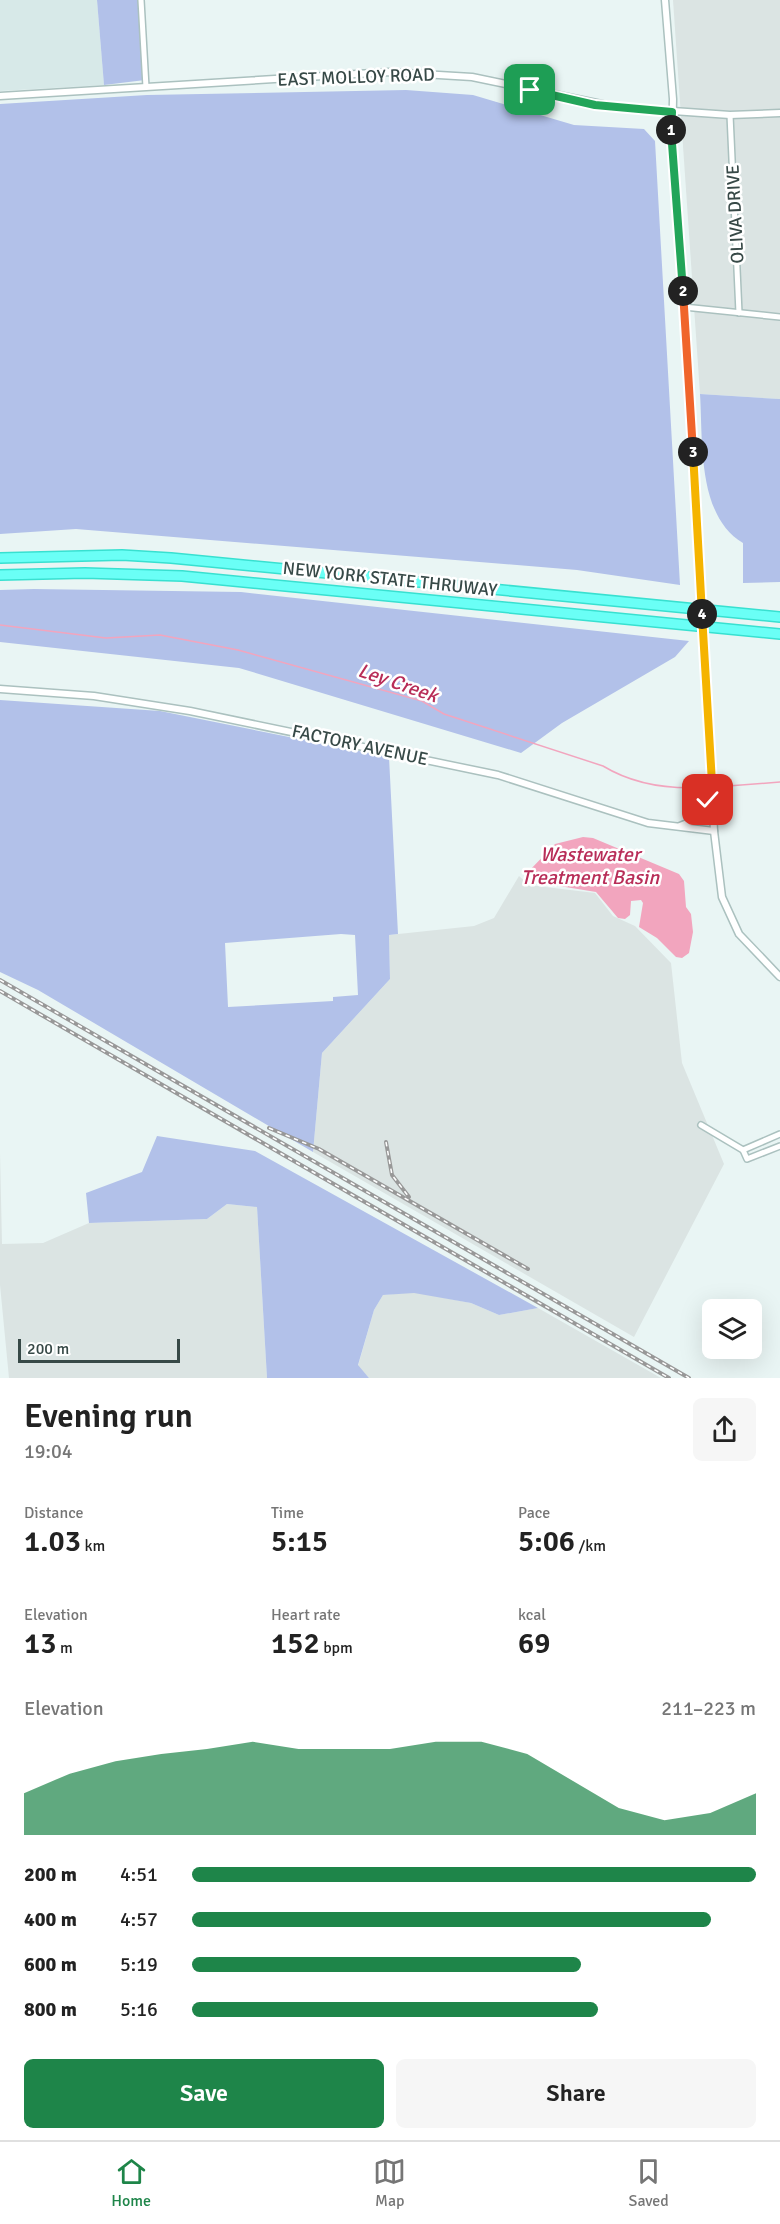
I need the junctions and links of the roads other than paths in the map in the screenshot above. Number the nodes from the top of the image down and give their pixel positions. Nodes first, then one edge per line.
1 (141, 0) edge
2 (665, 0) edge
3 (146, 87) junction
4 (0, 96) edge
5 (672, 112) junction
6 (780, 113) edge
7 (730, 115) junction
8 (684, 308) junction
9 (739, 314) junction
10 (780, 317) edge
11 (0, 558) edge
12 (0, 575) edge
13 (780, 617) edge
14 (780, 634) edge
15 (0, 689) edge
16 (710, 799) junction
17 (675, 827) junction
18 (714, 831) junction
19 (764, 962) junction
20 (780, 970) edge
21 (780, 977) edge
22 (701, 1125) dead end
23 (780, 1134) edge
24 (780, 1146) edge
25 (743, 1150) junction

1 - 3 street
2 - 5 street
3 - 4 street, EAST MOLLOY ROAD
3 - 5 street, EAST MOLLOY ROAD
5 - 7 street, EAST MOLLOY ROAD
5 - 8 street
6 - 7 street, EAST MOLLOY ROAD
7 - 9 street, OLIVA DRIVE
8 - 9 street
8 - 16 street, bridge
9 - 10 street
11 - 13 highway, NEW YORK STATE THRUWAY
12 - 14 highway, NEW YORK STATE THRUWAY
15 - 17 street, FACTORY AVENUE
16 - 17 street
16 - 18 street
17 - 18 street, FACTORY AVENUE
18 - 19 street
19 - 20 street
19 - 21 street
22 - 25 street
23 - 25 street
24 - 25 street

